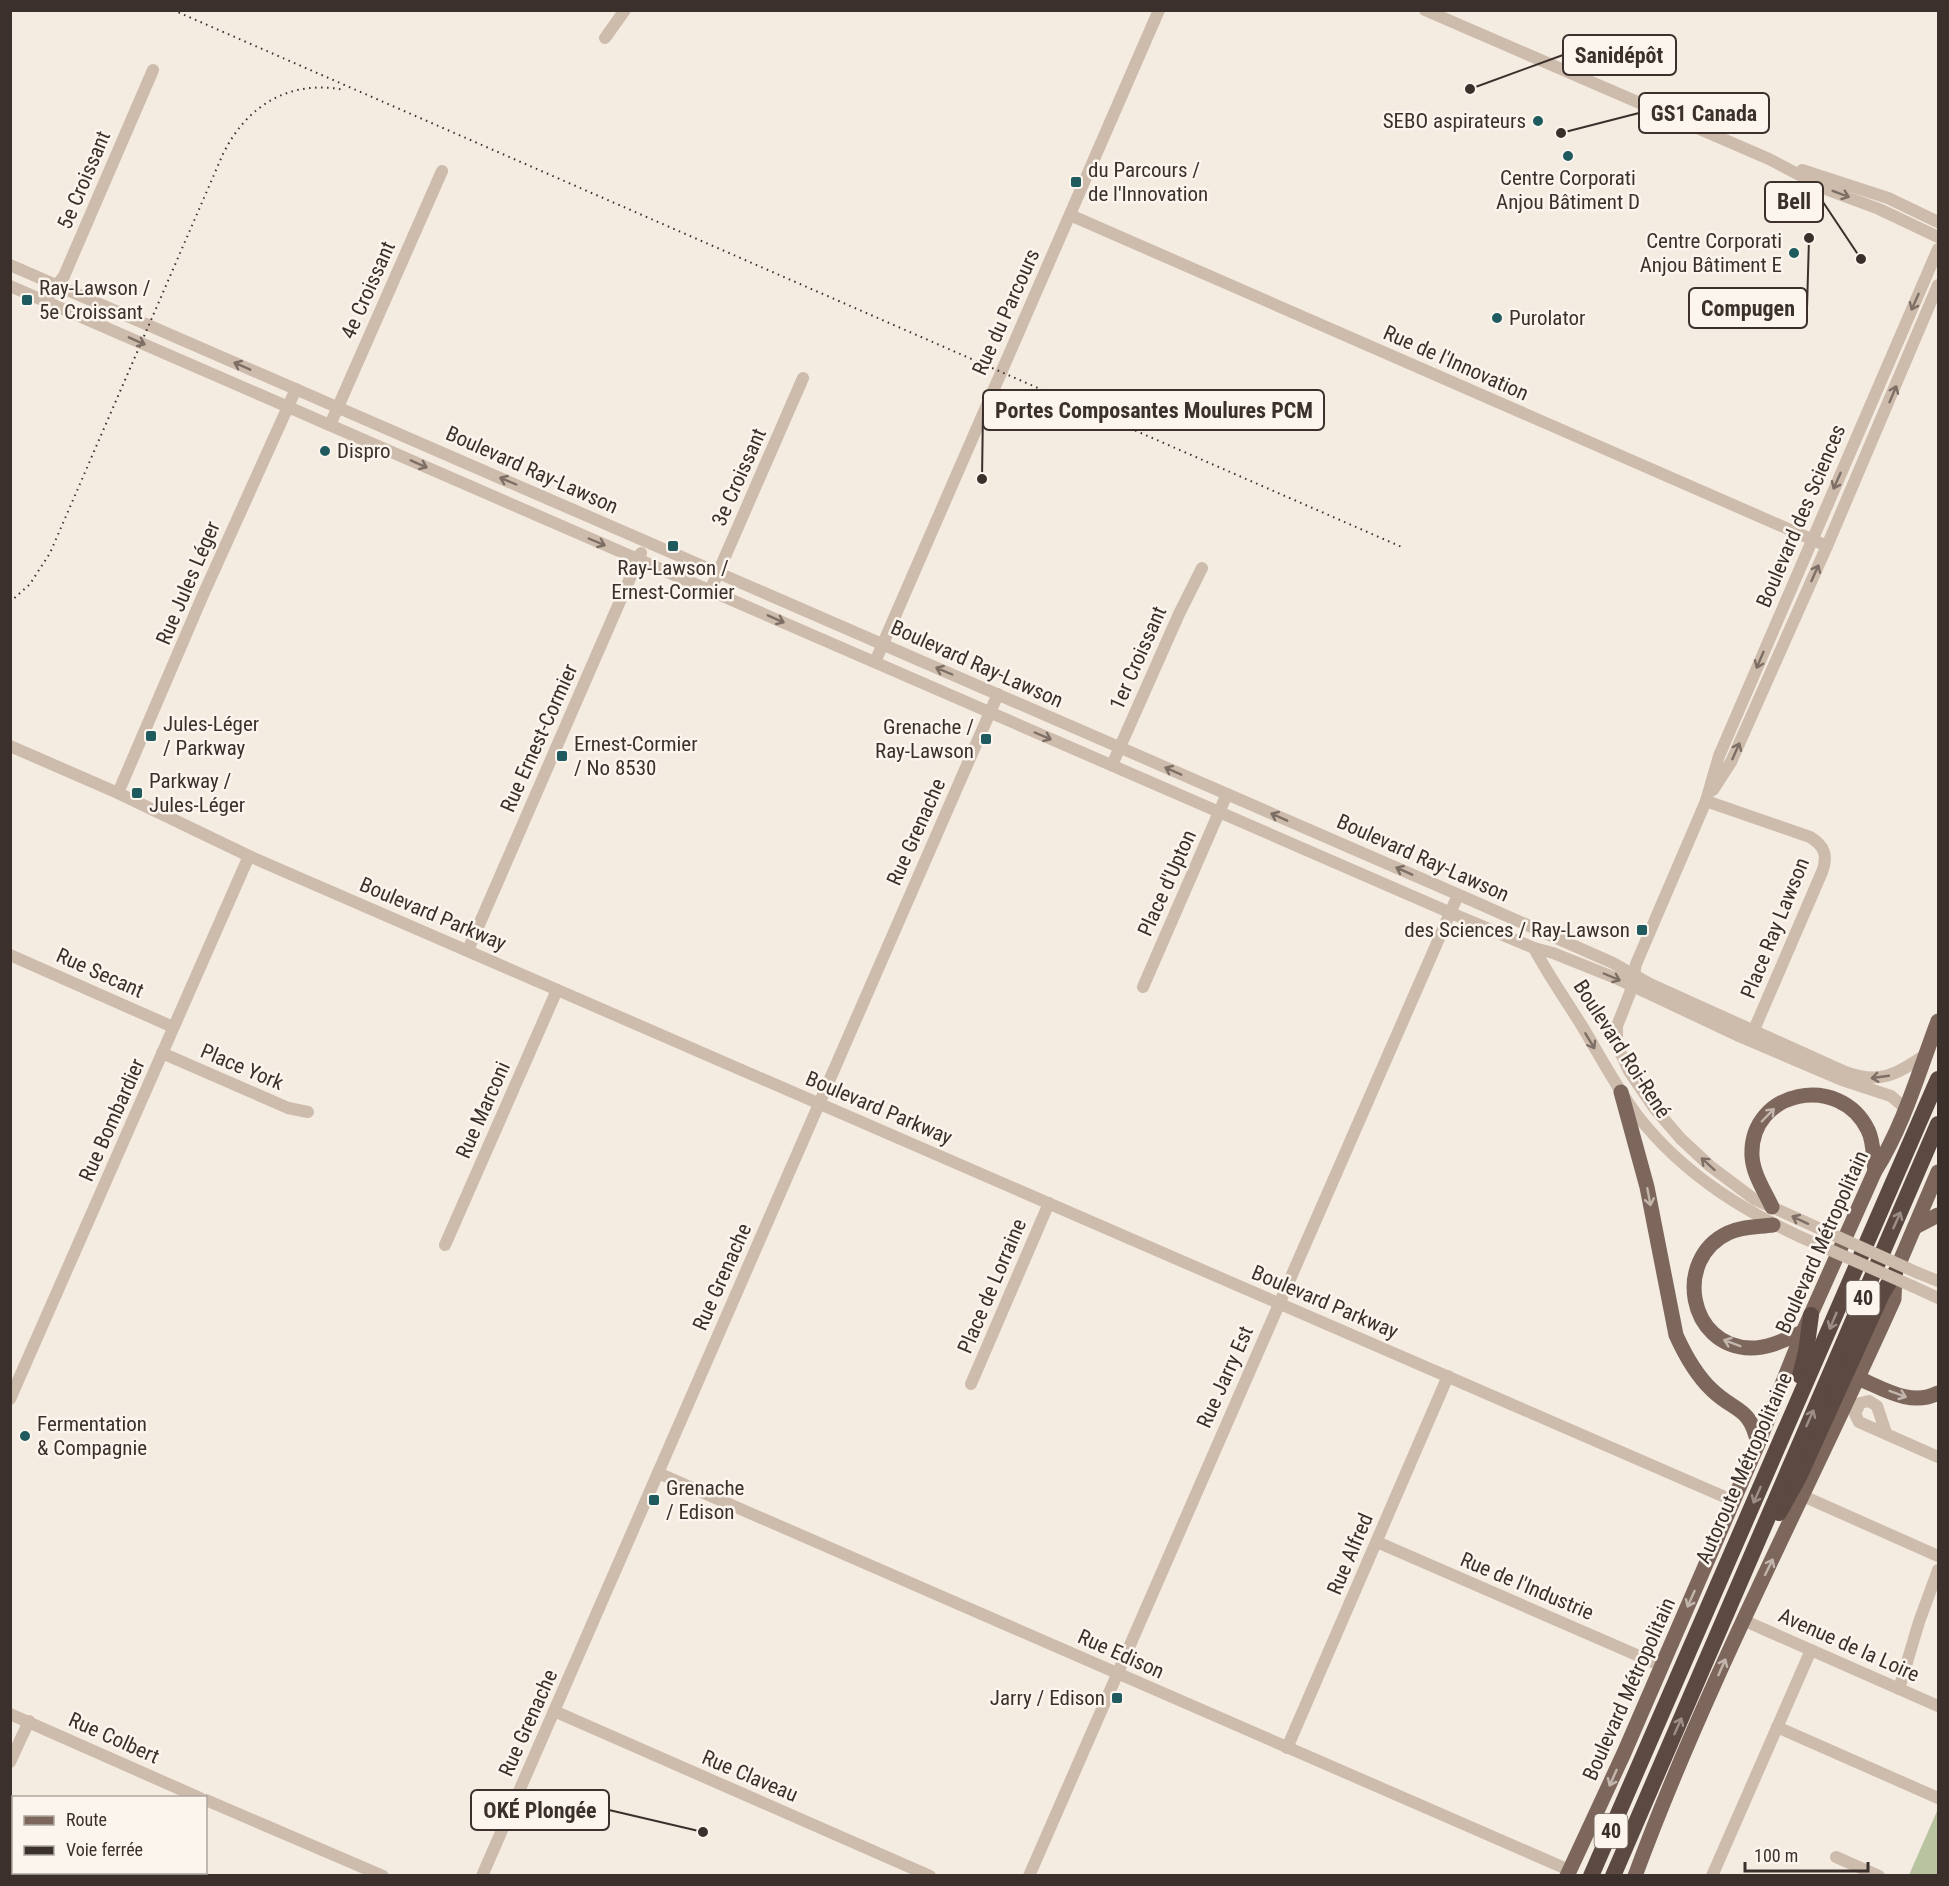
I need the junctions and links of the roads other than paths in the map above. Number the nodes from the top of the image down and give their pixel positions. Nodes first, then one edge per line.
1 (625, 10) edge
2 (1159, 10) edge
3 (1425, 10) edge
4 (605, 38) dead end
5 (153, 70) dead end
6 (1769, 159) junction
7 (442, 171) dead end
8 (1070, 216) junction
9 (1938, 222) edge
10 (1938, 237) edge
11 (1938, 249) edge
12 (10, 265) edge
13 (57, 285) junction
14 (1938, 285) edge
15 (10, 286) edge
16 (45, 301) junction
17 (803, 378) dead end
18 (296, 389) junction
19 (288, 407) junction
20 (338, 408) junction
21 (330, 425) junction
22 (1812, 539) junction
23 (646, 542) junction
24 (1827, 546) junction
25 (638, 559) junction
26 (1202, 568) dead end
27 (718, 573) junction
28 (710, 591) junction
29 (883, 644) junction
30 (875, 662) junction
31 (998, 694) junction
32 (989, 712) junction
33 (10, 746) edge
34 (1120, 747) junction
35 (1112, 765) junction
36 (118, 793) junction
37 (1227, 794) junction
38 (1706, 801) junction
39 (1219, 811) junction
40 (1331, 839) junction
41 (249, 856) junction
42 (1322, 857) junction
43 (1458, 895) junction
44 (1449, 912) junction
45 (1534, 948) junction
46 (468, 950) junction
47 (10, 955) edge
48 (1633, 980) junction
49 (1143, 987) dead end
50 (557, 990) junction
51 (1938, 1021) edge
52 (174, 1027) junction
53 (1751, 1036) junction
54 (162, 1053) junction
55 (1925, 1055) junction
56 (1938, 1079) edge
57 (1621, 1092) junction
58 (819, 1103) junction
59 (1905, 1108) junction
60 (308, 1112) dead end
61 (1938, 1124) edge
62 (1875, 1170) junction
63 (1936, 1182) edge
64 (1049, 1203) junction
65 (1772, 1206) junction
66 (1938, 1215) edge
67 (1773, 1225) junction
68 (1915, 1227) junction
69 (445, 1245) dead end
70 (1895, 1274) junction
71 (1938, 1281) edge
72 (1938, 1298) edge
73 (1279, 1303) junction
74 (1811, 1316) junction
75 (1803, 1332) junction
76 (1448, 1376) junction
77 (1858, 1378) junction
78 (971, 1384) dead end
79 (1938, 1393) edge
80 (11, 1398) edge
81 (1790, 1421) junction
82 (1886, 1433) dead end
83 (1758, 1444) junction
84 (1938, 1456) edge
85 (658, 1473) junction
86 (1803, 1496) junction
87 (1734, 1500) junction
88 (1377, 1542) junction
89 (1938, 1556) edge
90 (1938, 1570) edge
91 (1741, 1582) junction
92 (1743, 1620) junction
93 (1811, 1650) junction
94 (1662, 1666) junction
95 (1118, 1673) junction
96 (1899, 1689) junction
97 (1938, 1706) edge
98 (555, 1711) junction
99 (10, 1714) edge
100 (29, 1721) junction
101 (1777, 1727) junction
102 (1287, 1748) junction
103 (10, 1762) edge
104 (199, 1796) edge
105 (1938, 1798) edge
106 (207, 1800) edge
107 (1836, 1857) dead end
108 (1568, 1873) edge
109 (383, 1875) edge
110 (482, 1875) edge
111 (930, 1875) edge
112 (1029, 1875) edge
113 (1592, 1875) edge
114 (1613, 1875) edge
115 (1635, 1875) edge
116 (1712, 1875) edge
117 (1879, 1875) edge

1 - 4 street
2 - 8 street, Rue du Parcours
3 - 6 street
5 - 13 street, 5e Croissant
6 - 9 street
6 -> 10 street
7 - 20 street, 4e Croissant
8 - 22 street, Rue de l'Innovation
8 - 29 street, Rue du Parcours
11 -> 22 street, Boulevard des Sciences
12 - 13 street, Boulevard Ray-Lawson
13 - 16 street, 5e Croissant
18 -> 13 street, Boulevard Ray-Lawson
24 -> 14 street, Boulevard des Sciences
15 - 16 street, Boulevard Ray-Lawson
16 -> 19 street, Boulevard Ray-Lawson
17 - 27 street, 3e Croissant
18 - 19 street, Rue Jules Léger
18 - 20 street, Boulevard Ray-Lawson
19 - 21 street, Boulevard Ray-Lawson
19 - 36 street, Rue Jules Léger
20 - 21 street, 4e Croissant
23 -> 20 street, Boulevard Ray-Lawson
21 -> 25 street, Boulevard Ray-Lawson
22 - 24 street, Rue de l'Innovation
22 -> 38 street, Boulevard des Sciences
23 - 25 street, Rue Ernest-Cormier
23 - 27 street, Boulevard Ray-Lawson
38 -> 24 street, Boulevard des Sciences
25 - 28 street, Boulevard Ray-Lawson
25 - 46 street, Rue Ernest-Cormier
26 - 34 street, 1er Croissant
27 - 28 street, 3e Croissant
27 - 29 street, Boulevard Ray-Lawson
28 -> 30 street, Boulevard Ray-Lawson
29 - 30 street, Rue du Parcours
31 -> 29 street, Boulevard Ray-Lawson
30 - 32 street, Boulevard Ray-Lawson
31 - 32 street, Rue Grenache
31 - 34 street, Boulevard Ray-Lawson
32 -> 35 street, Boulevard Ray-Lawson
32 - 58 street, Rue Grenache
33 - 36 street, Boulevard Parkway
34 - 35 street, 1er Croissant
37 -> 34 street, Boulevard Ray-Lawson
35 - 39 street, Boulevard Ray-Lawson
36 - 41 street, Boulevard Parkway
37 - 39 street, Place d'Upton
40 -> 37 street, Boulevard Ray-Lawson
38 - 48 street, Boulevard des Sciences
38 - 53 street, Place Ray Lawson
39 - 42 street, Boulevard Ray-Lawson
39 - 49 street, Place d'Upton
40 - 42 street
43 -> 40 street, Boulevard Ray-Lawson
41 - 46 street, Boulevard Parkway
41 - 52 street, Rue Bombardier
42 - 44 street, Boulevard Ray-Lawson
43 - 44 street, Rue Jarry Est
43 - 48 street, Boulevard Ray-Lawson
44 - 45 street, Boulevard Ray-Lawson
44 - 73 street, Rue Jarry Est
45 -> 48 street, Boulevard Ray-Lawson
45 -> 57 street, Boulevard Roi-René
46 - 50 street, Boulevard Parkway
47 - 52 street, Rue Secant
48 - 53 street, Boulevard Ray-Lawson
65 -> 48 street, Boulevard Roi-René
50 - 58 street, Boulevard Parkway
50 - 69 street, Rue Marconi
51 - 55 main road, Boulevard Métropolitain
52 - 54 street, Rue Bombardier
55 -> 53 street, Boulevard Ray-Lawson
53 - 59 street, Boulevard Ray-Lawson
54 - 60 street, Place York
54 - 80 street, Rue Bombardier
55 - 59 main road, Boulevard Métropolitain
56 -> 81 highway, Autoroute Métropolitaine / 40
57 - 67 street, Boulevard Roi-René
57 -> 83 main road
58 - 64 street, Boulevard Parkway
58 - 85 street, Rue Grenache
59 - 62 main road, Boulevard Métropolitain
91 -> 61 highway, Autoroute Métropolitaine / 40
65 -> 62 main road
62 - 74 main road, Boulevard Métropolitain
63 - 68 main road
64 - 73 street, Boulevard Parkway
64 - 78 street, Place de Lorraine
71 -> 65 street, Boulevard Roi-René, bridge
66 - 68 main road
67 - 72 street, Boulevard Roi-René, bridge
75 -> 67 main road
68 - 70 main road
70 - 77 main road
70 - 91 highway
73 - 76 street, Boulevard Parkway
73 - 95 street, Rue Jarry Est
74 - 75 main road, Boulevard Métropolitain
74 - 81 highway
75 - 83 main road, Boulevard Métropolitain
76 - 87 street, Boulevard Parkway
76 - 88 street, Rue Alfred
77 -> 79 main road
77 - 86 main road
81 -> 113 highway, Autoroute Métropolitaine / 40
82 - 84 street
83 - 87 main road, Boulevard Métropolitain
85 - 95 street, Rue Edison
85 - 98 street, Rue Grenache
86 - 89 street
92 -> 86 main road
87 -> 94 main road, Boulevard Métropolitain
88 - 94 street, Rue de l'Industrie
88 - 102 street, Rue Alfred
90 - 96 street
114 -> 91 highway, Autoroute Métropolitaine / 40
92 - 93 street, Avenue de la Loire
115 -> 92 main road
93 - 96 street, Avenue de la Loire
93 - 101 street
94 -> 108 main road, Boulevard Métropolitain
95 - 102 street, Rue Edison
95 - 112 street, Rue Jarry Est
96 - 97 street, Avenue de la Loire
98 - 110 street, Rue Grenache
98 - 111 street, Rue Claveau
99 - 100 street, Rue Colbert
100 - 103 street
100 - 104 street, Rue Colbert
101 - 105 street
101 - 116 street
102 - 108 street, Rue Edison
106 - 109 street
107 - 117 street

